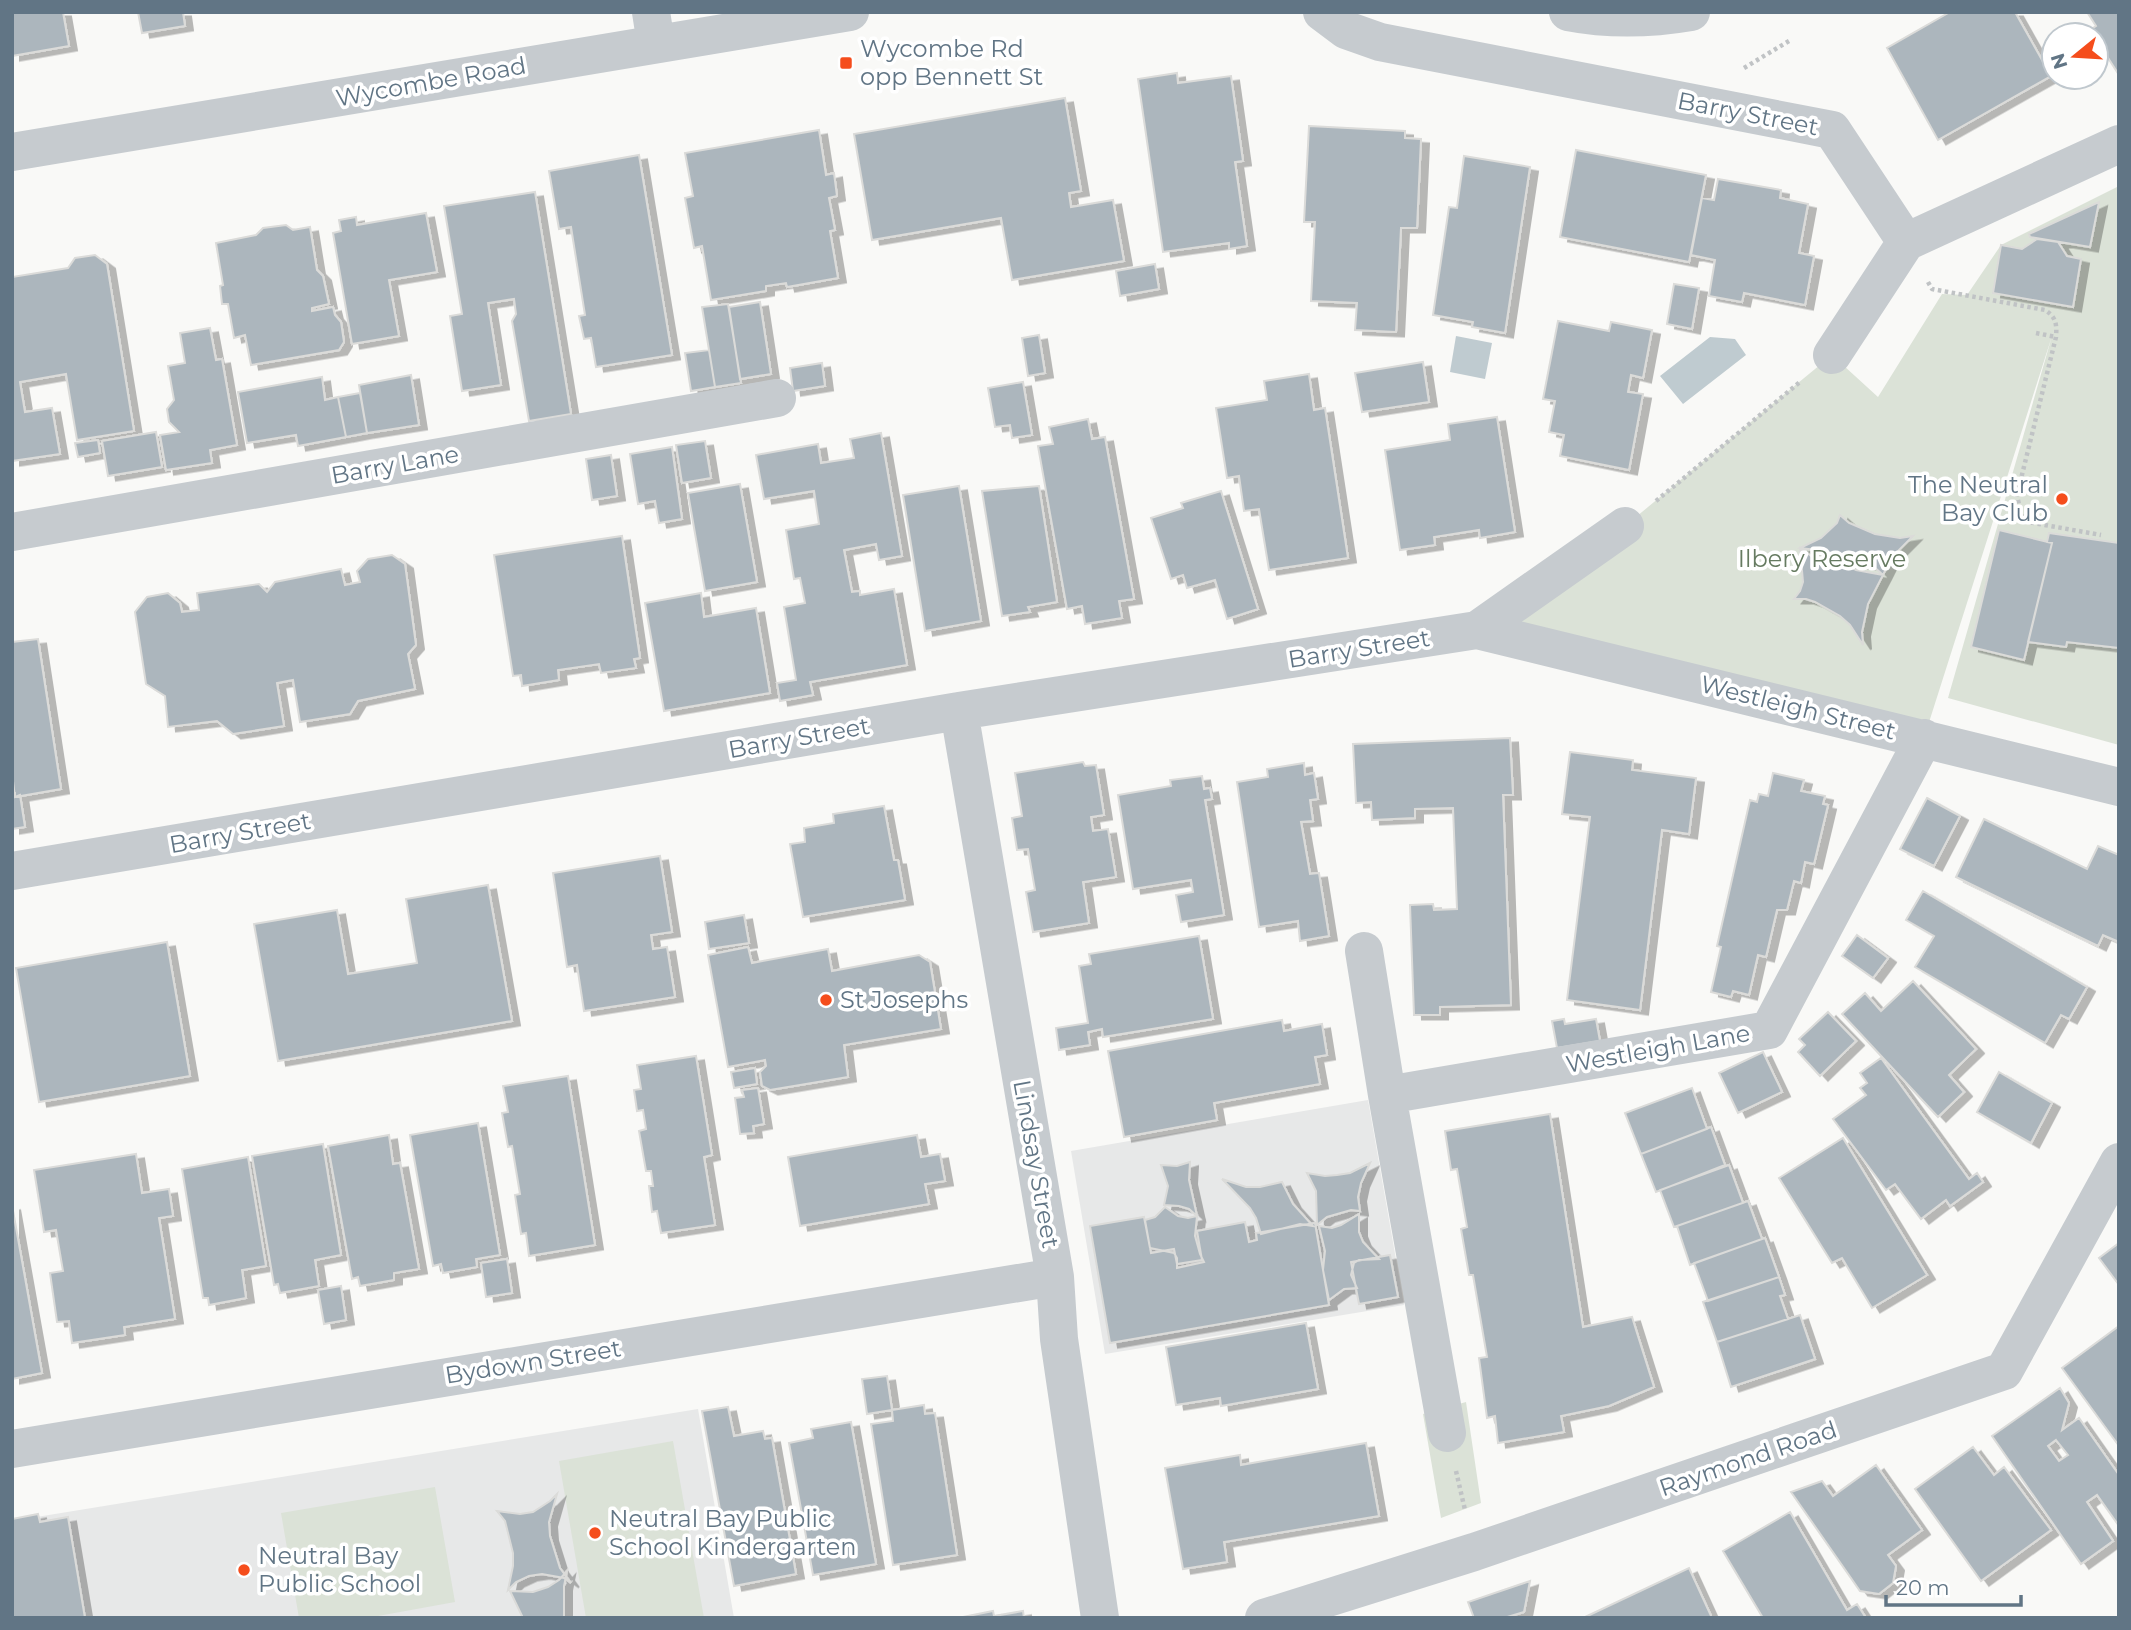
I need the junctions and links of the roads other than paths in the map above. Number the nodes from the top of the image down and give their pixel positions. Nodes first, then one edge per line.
1 (850, 12) edge
2 (1322, 12) edge
3 (1568, 12) edge
4 (1690, 12) edge
5 (653, 28) edge
6 (2119, 144) edge
7 (12, 152) edge
8 (1906, 242) junction
9 (1832, 355) road end
10 (777, 398) dead end
11 (1625, 526) road end
12 (12, 532) edge
13 (1477, 630) junction
14 (959, 711) junction
15 (1924, 738) junction
16 (2119, 787) edge
17 (12, 871) edge
18 (1364, 951) dead end
19 (1387, 1095) junction
20 (2119, 1162) edge
21 (1055, 1277) junction
22 (1447, 1433) road end
23 (12, 1448) edge
24 (1100, 1618) edge
25 (1264, 1618) edge

1 - 5 street, Wycombe Road
2 - 8 street, Barry Street
3 - 4 street
5 - 7 street, Wycombe Road
6 - 8 street
8 - 9 street
10 - 12 street, Barry Lane
11 - 13 street, Barry Street
13 - 14 street, Barry Street
13 - 15 street, Westleigh Street
14 - 17 street, Barry Street
14 - 21 street, Lindsay Street
15 - 16 street, Westleigh Street
15 - 19 street, Westleigh Lane
18 - 19 street
19 - 22 street
20 - 25 street, Raymond Road
21 - 23 street, Bydown Street
21 - 24 street, Lindsay Street

